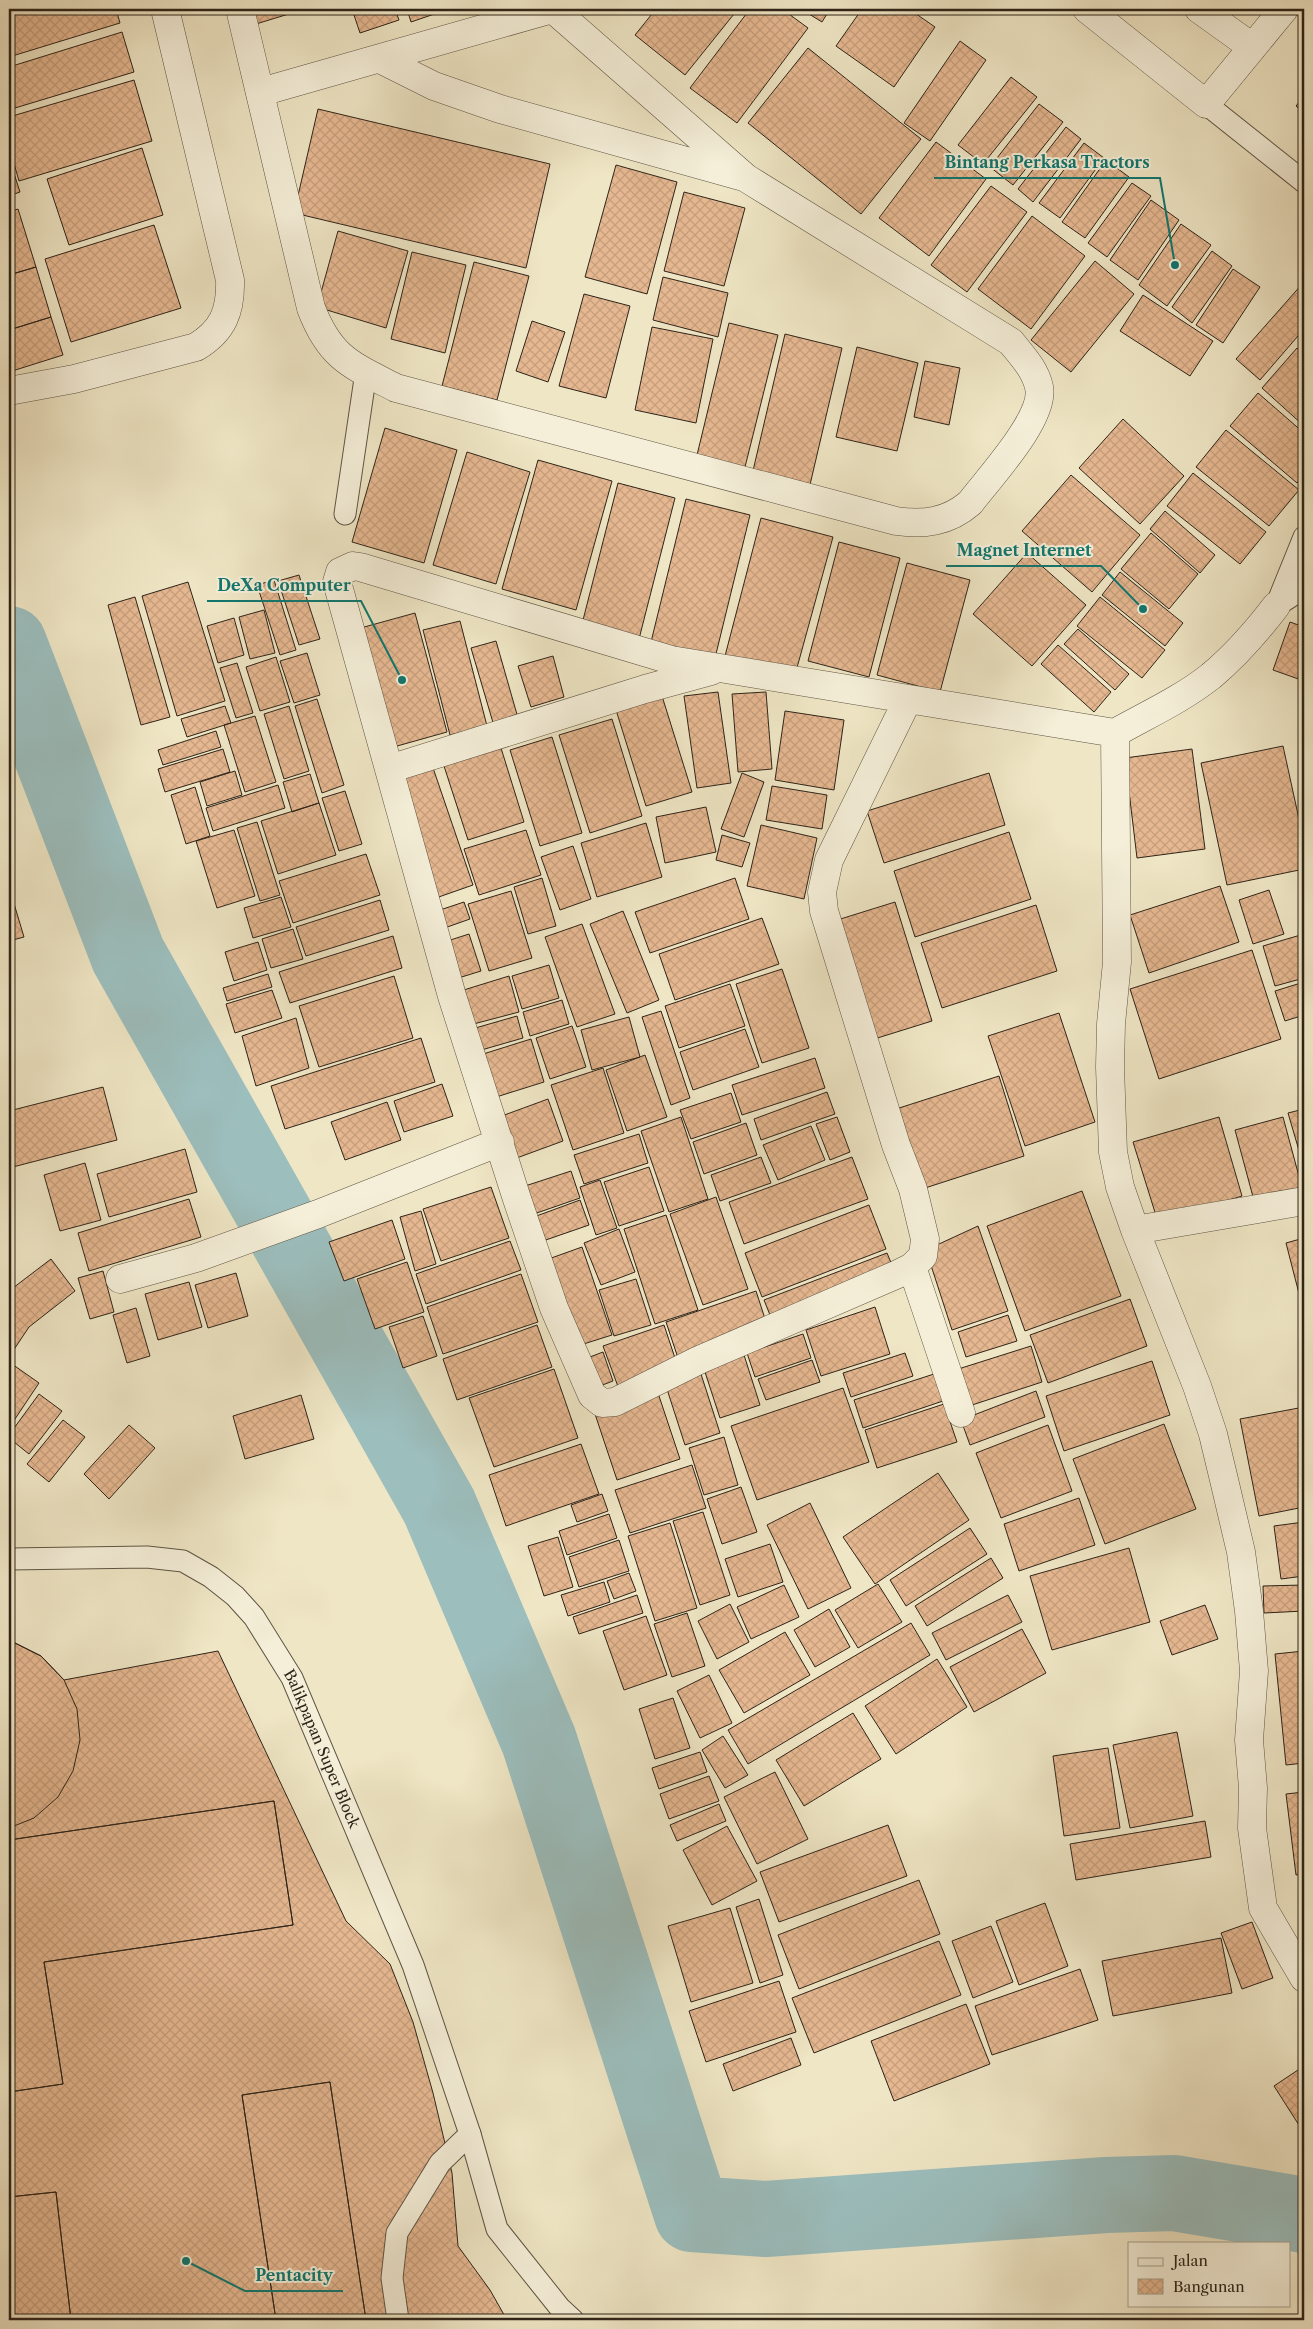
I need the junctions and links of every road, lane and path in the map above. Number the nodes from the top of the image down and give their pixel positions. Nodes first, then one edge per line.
1 (165, 9) edge
2 (240, 9) edge
3 (553, 9) edge
4 (1087, 9) edge
5 (1199, 9) edge
6 (1284, 9) edge
7 (1252, 48) junction
8 (380, 59) junction
9 (261, 92) junction
10 (1206, 104) junction
11 (746, 178) junction
12 (1304, 182) edge
13 (366, 372) junction
14 (9, 391) edge
15 (345, 514) dead end
16 (1304, 537) edge
17 (1304, 588) edge
18 (1276, 606) junction
19 (717, 669) junction
20 (908, 699) junction
21 (1115, 733) junction
22 (389, 769) junction
23 (500, 1142) junction
24 (1304, 1201) edge
25 (1135, 1230) junction
26 (912, 1267) junction
27 (120, 1279) dead end
28 (961, 1413) dead end
29 (9, 1559) edge
30 (1304, 1978) edge
31 (470, 2134) junction
32 (398, 2320) edge
33 (573, 2320) edge

1 - 14 street
2 - 9 street
3 - 8 street
3 - 11 street
4 - 10 street
5 - 7 street
6 - 7 street
7 - 10 street
8 - 9 street
8 - 11 street
9 - 13 street
10 - 12 lane
11 - 13 street
13 - 15 lane
16 - 18 lane
17 - 18 lane
18 - 21 street
19 - 20 street
19 - 22 street
19 - 22 street
20 - 21 street
20 - 26 street
21 - 25 street
22 - 23 street
23 - 26 street
23 - 27 street
24 - 25 street
25 - 30 street
26 - 28 street
29 - 31 lane, Balikpapan Super Block
31 - 32 lane
31 - 33 lane, Balikpapan Super Block

